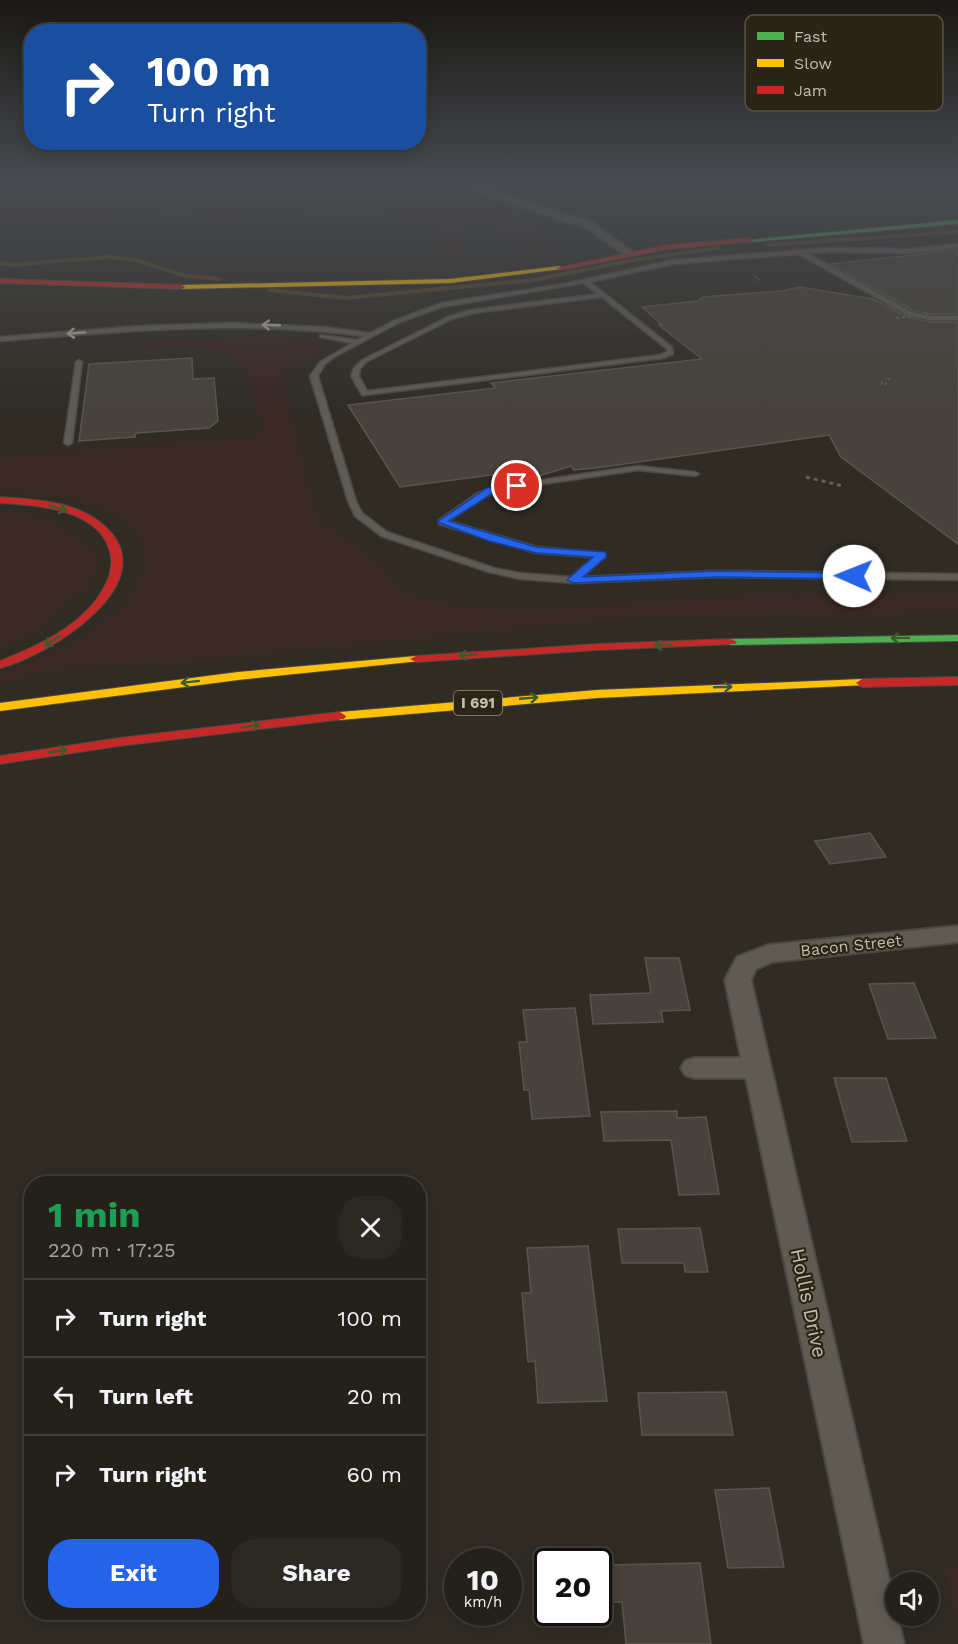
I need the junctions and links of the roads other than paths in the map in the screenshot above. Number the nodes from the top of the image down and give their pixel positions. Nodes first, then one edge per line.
1 (572, 259) edge
2 (707, 259) edge
3 (811, 259) edge
4 (0, 281) edge
5 (586, 282) junction
6 (604, 295) junction
7 (958, 318) edge
8 (370, 335) junction
9 (0, 339) edge
10 (358, 342) junction
11 (0, 347) edge
12 (79, 362) dead end
13 (68, 443) dead end
14 (695, 474) dead end
15 (0, 500) edge
16 (958, 577) edge
17 (573, 580) junction
18 (958, 638) edge
19 (0, 666) edge
20 (958, 681) edge
21 (0, 707) edge
22 (0, 760) edge
23 (958, 934) edge
24 (746, 963) joint
25 (695, 1068) dead end
26 (756, 1068) junction
27 (884, 1644) edge

1 - 4 main road
2 - 5 lane
3 - 7 lane
5 - 6 lane
5 - 8 lane
6 - 6 lane
8 -> 9 lane
8 - 10 lane
10 - 11 lane
10 - 17 lane
12 - 13 lane
14 - 17 lane
15 -> 19 main road
16 - 17 lane
18 -> 21 main road
22 -> 20 main road, I 691
23 - 24 street, Bacon Street
24 - 26 street, Hollis Drive
25 - 26 street
26 - 27 street, Hollis Drive

